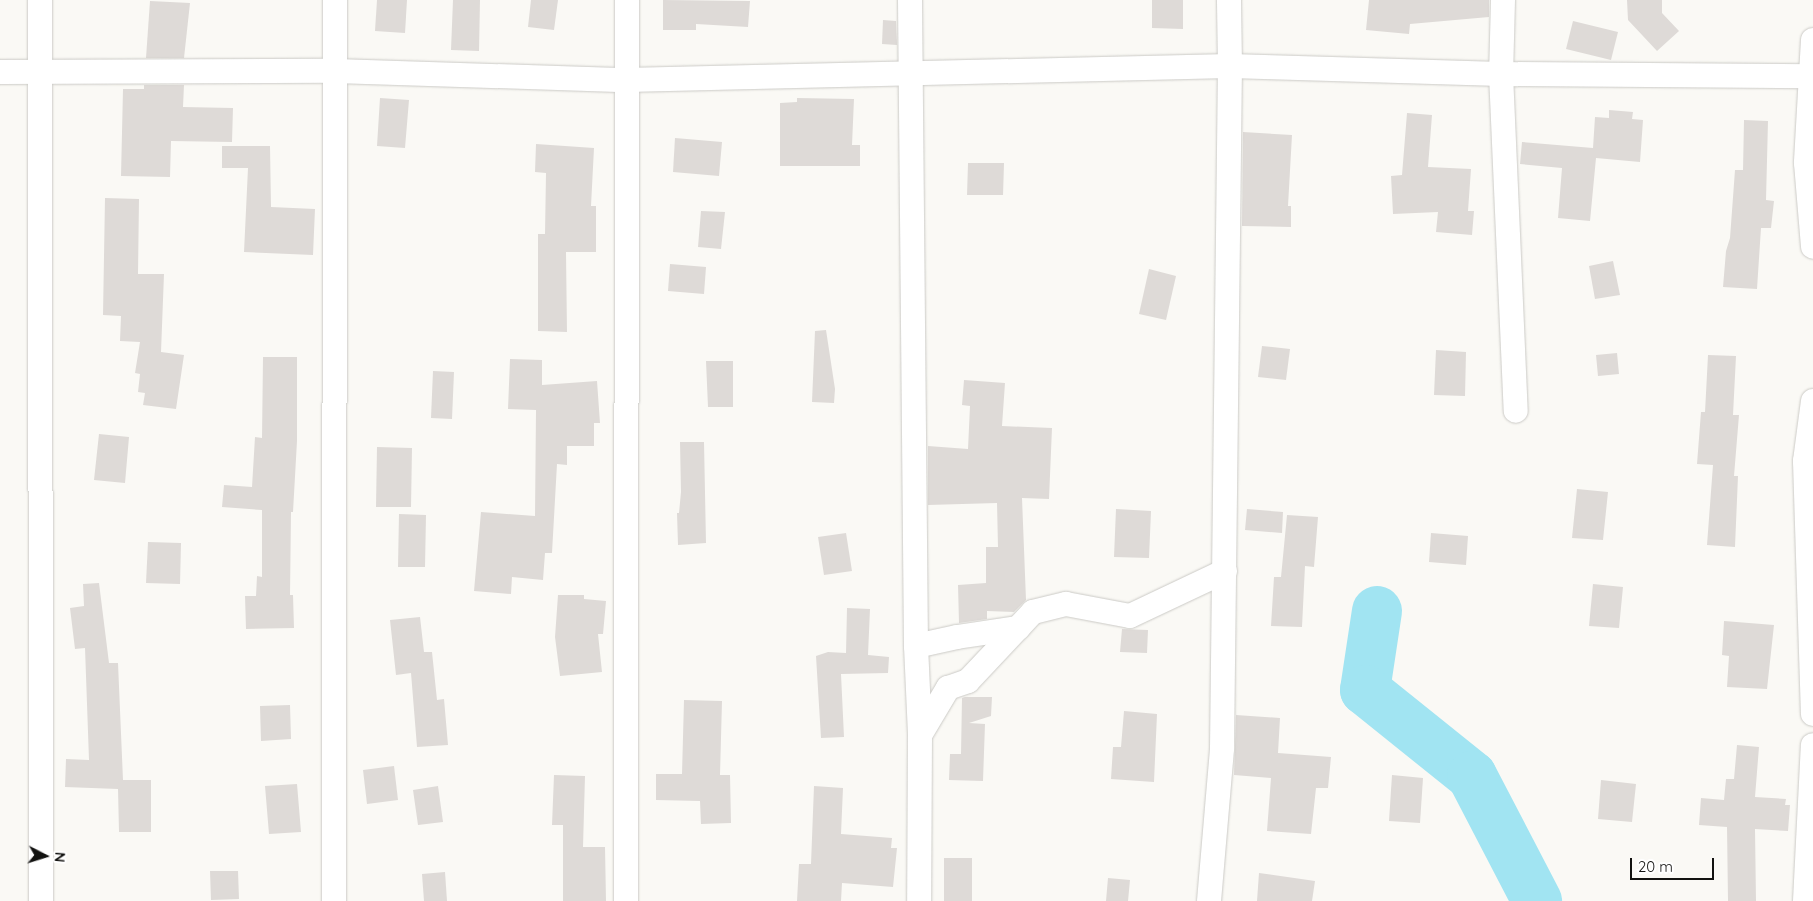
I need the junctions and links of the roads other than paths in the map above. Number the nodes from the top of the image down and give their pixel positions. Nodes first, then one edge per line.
1 (40, 0) edge
2 (335, 0) edge
3 (627, 0) edge
4 (910, 0) edge
5 (1228, 0) edge
6 (1503, 0) edge
7 (1813, 40) edge
8 (1230, 66) junction
9 (335, 70) junction
10 (40, 71) junction
11 (0, 72) edge
12 (910, 73) junction
13 (1501, 74) junction
14 (1811, 76) edge
15 (626, 80) junction
16 (1813, 247) edge
17 (1813, 401) edge
18 (1516, 411) dead end
19 (1225, 571) junction
20 (1018, 628) junction
21 (916, 646) junction
22 (1813, 714) edge
23 (920, 735) junction
24 (1813, 745) edge
25 (41, 901) edge
26 (334, 901) edge
27 (626, 901) edge
28 (919, 901) edge
29 (1209, 901) edge
30 (1805, 901) edge

1 - 10 street
2 - 9 street
3 - 15 street
4 - 12 street
5 - 8 street
6 - 13 street
7 - 14 street
8 - 12 street
8 - 13 street
8 - 19 street
9 - 10 street
9 - 15 street
9 - 26 street
10 - 11 street
10 - 25 street
12 - 15 street
12 - 21 street
13 - 14 street
13 - 18 street
14 - 16 street
15 - 27 street
17 - 22 street
19 - 20 street
19 - 29 street
20 - 21 street
20 - 23 street
21 - 23 street
23 - 28 street
24 - 30 street

